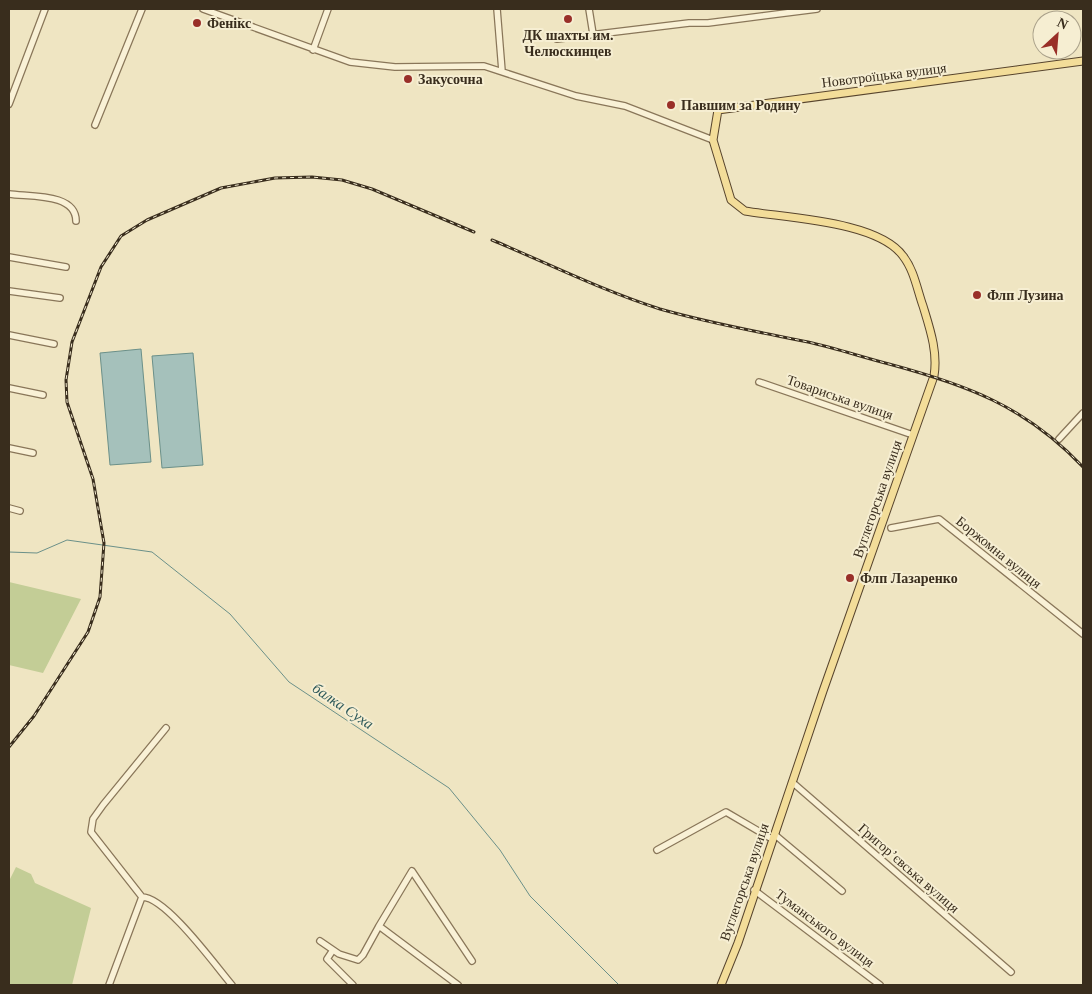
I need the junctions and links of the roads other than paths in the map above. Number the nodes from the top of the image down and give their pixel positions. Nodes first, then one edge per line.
1 (45, 9) edge
2 (142, 9) edge
3 (203, 9) edge
4 (328, 9) edge
5 (497, 9) edge
6 (589, 9) edge
7 (817, 9) edge
8 (593, 34) junction
9 (557, 38) dead end
10 (313, 50) junction
11 (1083, 61) edge
12 (502, 71) junction
13 (9, 104) edge
14 (95, 125) dead end
15 (713, 140) junction
16 (9, 194) edge
17 (76, 221) dead end
18 (9, 257) edge
19 (66, 267) dead end
20 (9, 291) edge
21 (60, 298) dead end
22 (9, 335) edge
23 (54, 344) dead end
24 (759, 382) dead end
25 (9, 388) edge
26 (43, 395) dead end
27 (1083, 413) edge
28 (913, 435) junction
29 (1059, 439) dead end
30 (9, 448) edge
31 (33, 454) dead end
32 (9, 508) edge
33 (20, 511) dead end
34 (891, 528) dead end
35 (1083, 634) edge
36 (166, 728) dead end
37 (792, 782) junction
38 (773, 836) junction
39 (656, 850) dead end
40 (754, 890) junction
41 (842, 891) dead end
42 (142, 897) junction
43 (379, 926) junction
44 (320, 941) dead end
45 (333, 950) junction
46 (472, 961) dead end
47 (1011, 972) dead end
48 (109, 985) edge
49 (232, 985) edge
50 (353, 985) edge
51 (458, 985) edge
52 (721, 985) edge
53 (880, 985) edge

1 - 13 street
2 - 14 street
3 - 10 street
4 - 10 street
5 - 12 street
6 - 8 street
7 - 8 street
8 - 9 street
10 - 12 street
11 - 15 main road, Новотроїцька вулиця
12 - 15 street
15 - 28 main road, Вуглегорська вулиця
16 - 17 street
18 - 19 street
20 - 21 street
22 - 23 street
24 - 28 street, Товариська вулиця
25 - 26 street
27 - 29 street
28 - 37 main road, Вуглегорська вулиця
30 - 31 street
32 - 33 street
34 - 35 street, Боржомна вулиця
36 - 42 street
37 - 38 main road, Вуглегорська вулиця
37 - 47 street, Григор’євська вулиця
38 - 39 street
38 - 40 main road, Вуглегорська вулиця
38 - 41 street
40 - 52 main road, Вуглегорська вулиця
40 - 53 street, Туманського вулиця
42 - 48 street
42 - 49 street
43 - 45 street
43 - 46 street
43 - 51 street
44 - 45 street
45 - 50 street

